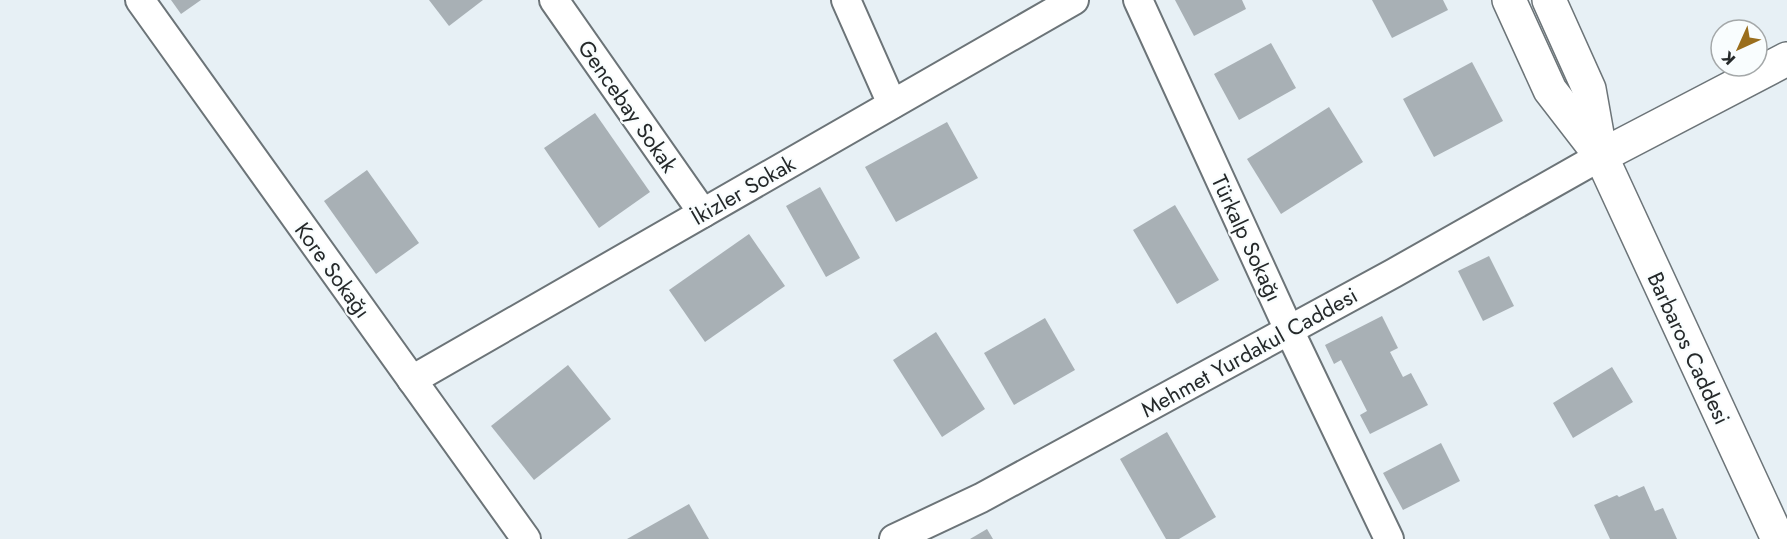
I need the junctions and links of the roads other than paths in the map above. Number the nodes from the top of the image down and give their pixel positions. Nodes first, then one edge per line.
1 (140, 0) edge
2 (554, 0) edge
3 (846, 0) edge
4 (1074, 0) edge
5 (1138, 0) edge
6 (1509, 0) edge
7 (1549, 0) edge
8 (1787, 59) edge
9 (892, 104) junction
10 (1601, 156) junction
11 (703, 213) junction
12 (1289, 330) junction
13 (412, 380) junction
14 (526, 539) edge
15 (894, 539) edge
16 (1389, 539) edge
17 (1778, 539) edge

1 - 13 street, Kore Sokağı
2 - 11 street, Gencebay Sokak
3 - 9 street
4 - 9 street, İkizler Sokak
5 - 12 street, Türkalp Sokağı
6 - 10 street, Barbaros Caddesi
7 - 10 street, Barbaros Caddesi
8 - 10 street
9 - 11 street, İkizler Sokak
10 - 12 street, Mehmet Yurdakul Caddesi
10 - 17 street, Barbaros Caddesi
11 - 13 street, İkizler Sokak
12 - 15 street, Mehmet Yurdakul Caddesi
12 - 16 street, Türkalp Sokağı
13 - 14 street, Kore Sokağı

